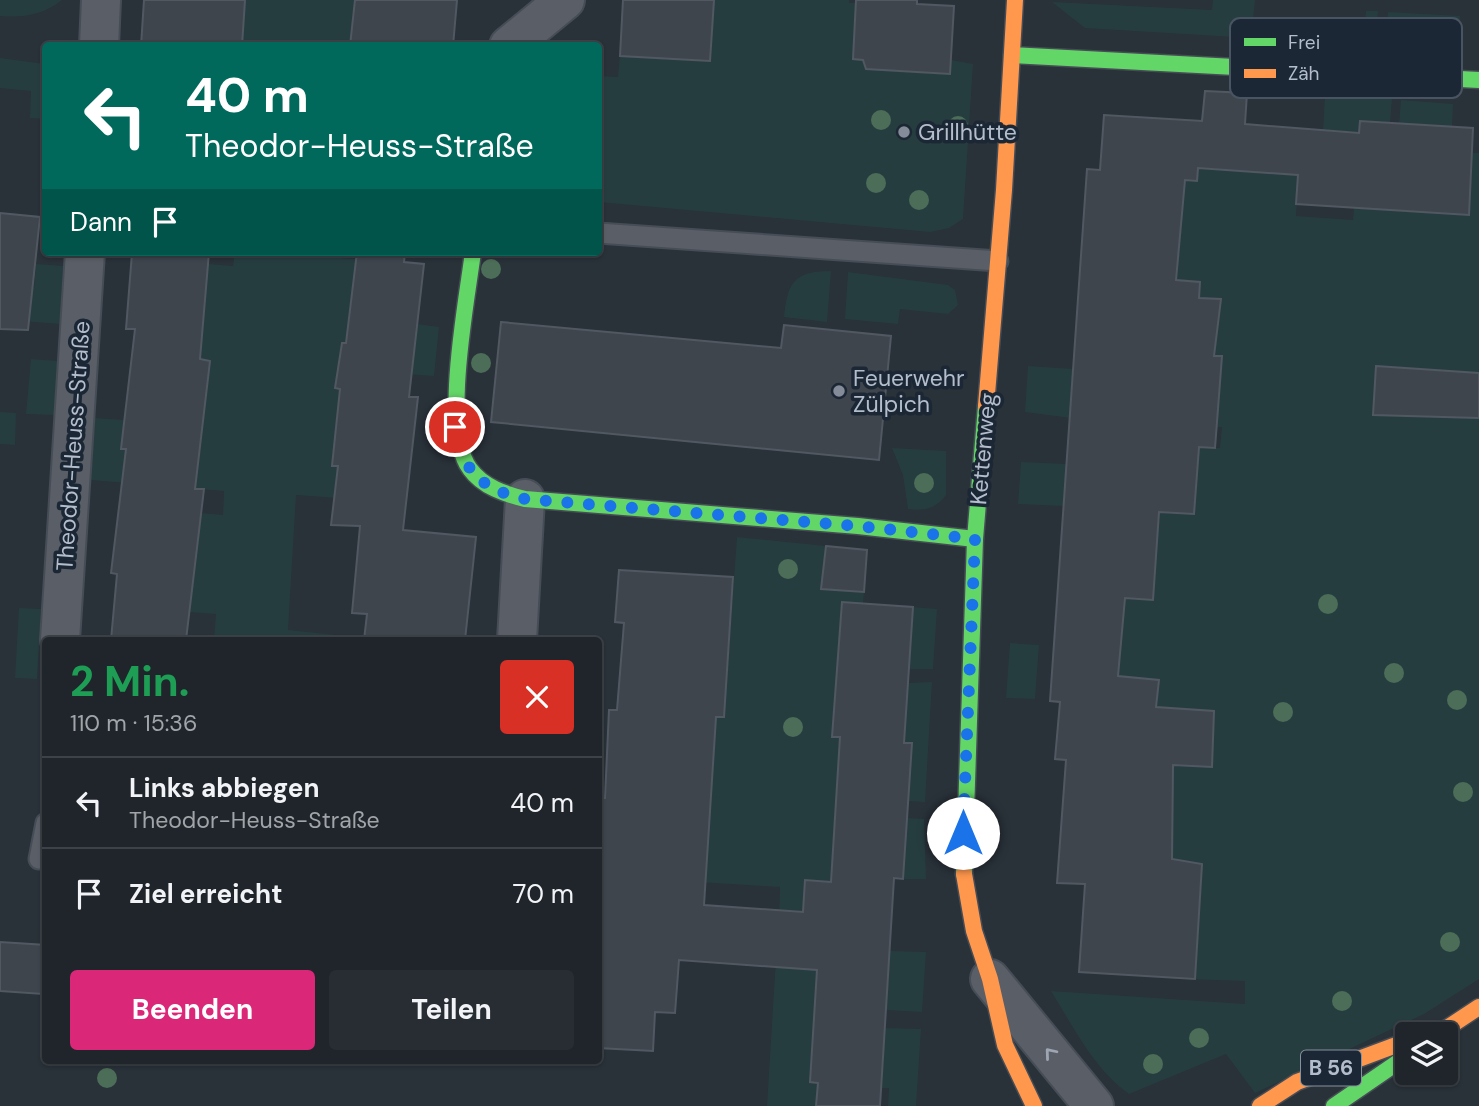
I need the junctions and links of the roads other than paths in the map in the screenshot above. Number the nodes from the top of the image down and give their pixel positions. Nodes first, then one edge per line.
1 (101, 0) edge
2 (565, 0) edge
3 (1016, 0) edge
4 (99, 42) edge
5 (514, 42) edge
6 (1012, 55) junction
7 (1230, 67) edge
8 (602, 233) edge
9 (85, 256) edge
10 (473, 256) edge
11 (999, 261) junction
12 (525, 499) junction
13 (975, 539) junction
14 (61, 637) edge
15 (517, 637) edge
16 (42, 844) edge
17 (39, 859) dead end
18 (990, 979) junction
19 (1479, 1007) edge
20 (1455, 1022) edge
21 (1395, 1045) edge
22 (1395, 1064) edge
23 (1034, 1106) edge
24 (1094, 1106) edge
25 (1260, 1106) edge
26 (1335, 1106) edge

1 - 4 street
2 - 5 street
3 - 6 street, Kettenweg
6 - 7 street
6 - 11 street, Kettenweg
8 - 11 lane
9 - 14 street, Theodor-Heuss-Straße
10 - 12 street
11 - 13 street, Kettenweg
12 - 13 street
12 - 15 street
13 - 18 street, Kettenweg
16 - 17 lane
18 - 23 street, Kettenweg
24 -> 18 street, Kettenweg
19 - 20 street
21 - 25 street, B 56
22 - 26 street, B 56

